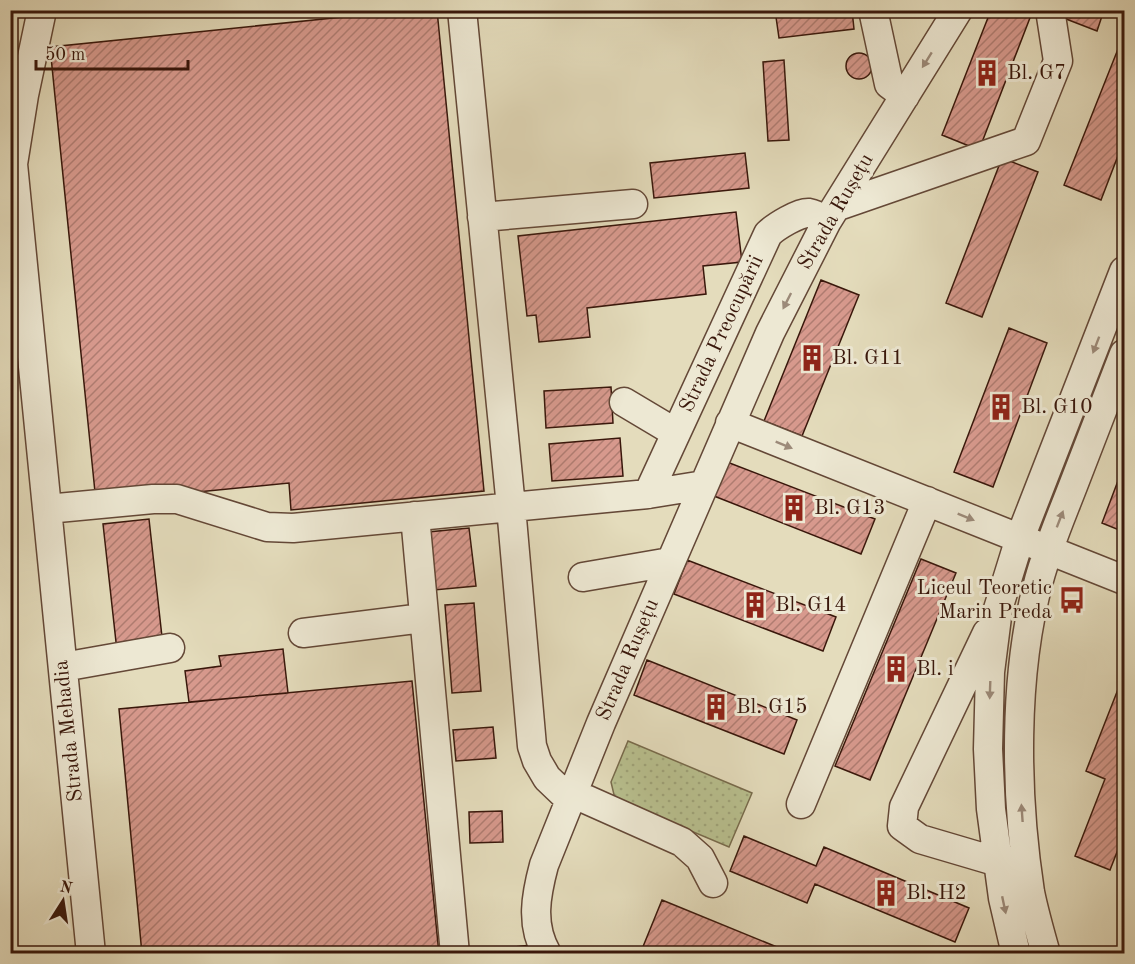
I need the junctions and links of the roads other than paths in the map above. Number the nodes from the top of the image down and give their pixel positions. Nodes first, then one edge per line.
1 (42, 10) edge
2 (462, 10) edge
3 (873, 10) edge
4 (958, 10) edge
5 (1051, 10) edge
6 (905, 96) junction
7 (633, 204) dead end
8 (833, 214) junction
9 (482, 217) junction
10 (1125, 271) edge
11 (1125, 354) edge
12 (624, 402) dead end
13 (730, 423) junction
14 (676, 433) junction
15 (704, 485) junction
16 (648, 494) junction
17 (927, 501) junction
18 (511, 507) junction
19 (47, 509) junction
20 (415, 516) junction
21 (1020, 538) junction
22 (1048, 550) junction
23 (670, 562) junction
24 (583, 577) dead end
25 (1125, 580) edge
26 (998, 609) junction
27 (423, 618) junction
28 (303, 633) dead end
29 (170, 648) dead end
30 (63, 667) junction
31 (571, 796) junction
32 (801, 804) dead end
33 (1026, 860) junction
34 (998, 862) junction
35 (713, 883) dead end
36 (91, 954) edge
37 (455, 954) edge
38 (547, 954) edge
39 (1016, 954) edge
40 (1046, 954) edge

1 - 19 street, Strada Mehadia
2 - 9 street
3 - 6 street
4 -> 6 street, Strada Rușețu
5 - 8 street
6 - 8 street, Strada Rușețu
7 - 9 street
8 -> 13 street, Strada Rușețu
8 - 14 street, Strada Preocupării
9 - 18 street
10 -> 21 street
22 -> 11 street
12 - 14 street
13 - 15 street, Strada Rușețu
13 -> 17 street
14 - 16 street, Strada Preocupării
15 - 16 street
15 - 23 street, Strada Rușețu
16 - 18 street
17 -> 21 street
17 - 32 street
18 - 20 street
18 - 31 street
19 - 20 street
19 - 30 street, Strada Mehadia
20 - 27 street
21 - 22 street
21 - 26 street
22 - 25 street
33 -> 22 street
23 - 24 street
23 - 31 street, Strada Rușețu
26 -> 34 street
26 - 34 street
27 - 28 street
27 - 37 street
29 - 30 street
30 - 36 street, Strada Mehadia
31 - 35 street
31 - 38 street, Strada Rușețu
33 - 34 street
33 - 40 street
34 -> 39 street

